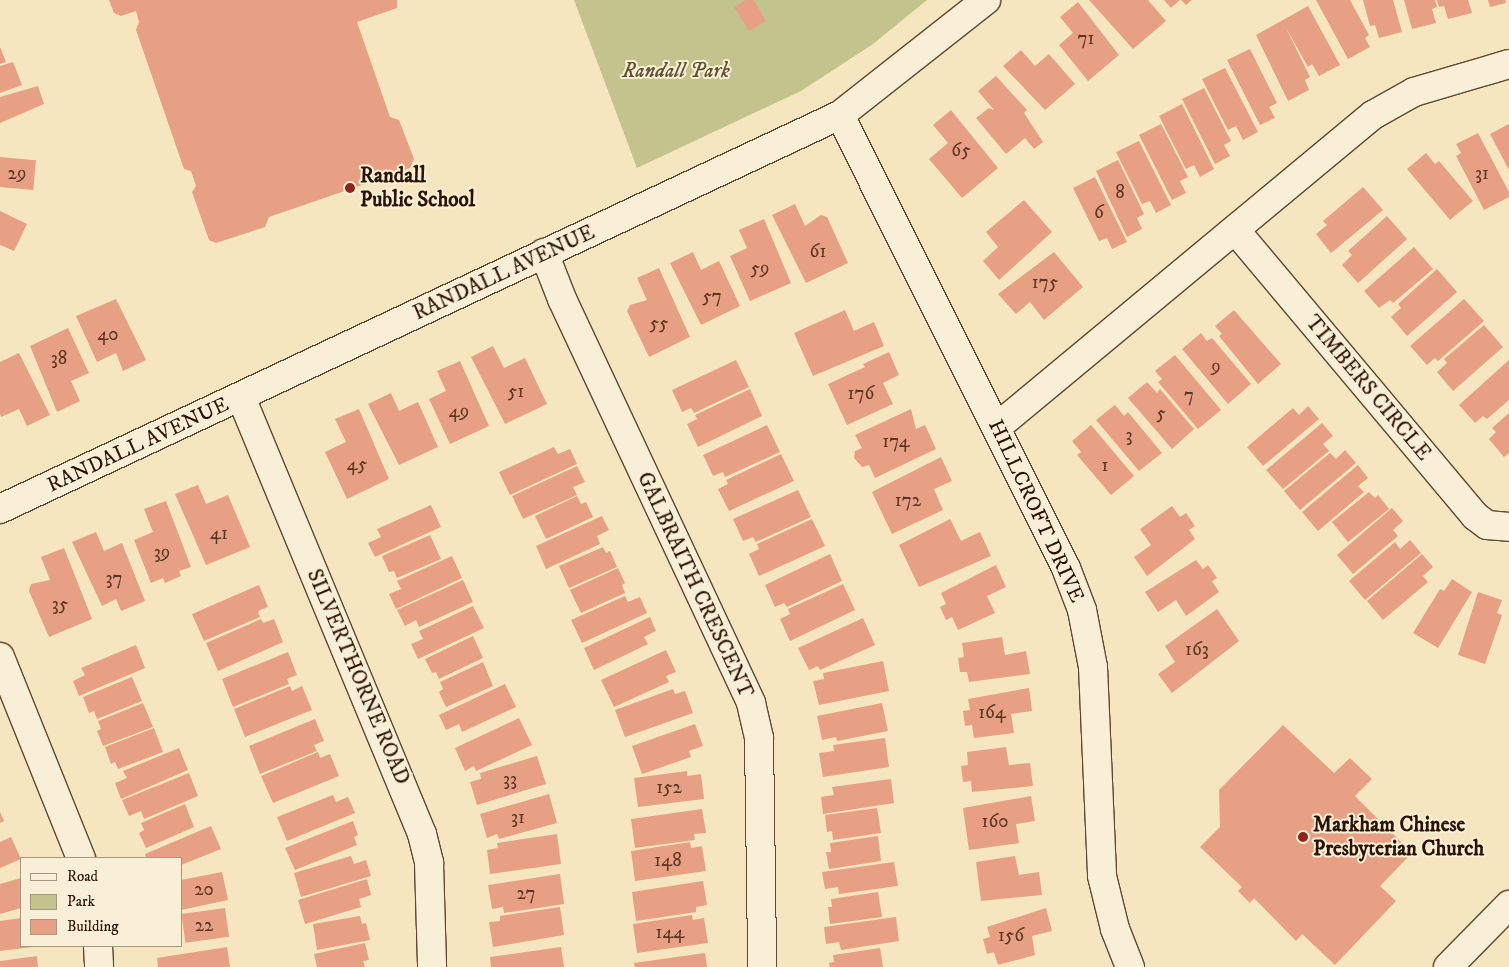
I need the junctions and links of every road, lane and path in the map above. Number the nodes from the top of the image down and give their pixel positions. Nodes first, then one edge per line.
1 (986, 0) edge
2 (1509, 64) edge
3 (840, 115) junction
4 (1236, 231) junction
5 (544, 253) junction
6 (241, 397) junction
7 (996, 427) junction
8 (0, 509) edge
9 (1509, 527) edge
10 (0, 657) edge
11 (81, 857) edge
12 (1509, 905) edge
13 (98, 947) edge
14 (99, 967) edge
15 (432, 967) edge
16 (762, 967) edge
17 (1130, 967) edge
18 (1448, 967) edge

1 - 3 street, RANDALL AVENUE
2 - 4 street
3 - 5 street, RANDALL AVENUE
3 - 7 street, HILLCROFT DRIVE
4 - 7 street
4 - 9 street, TIMBERS CIRCLE
5 - 6 street, RANDALL AVENUE
5 - 16 street, GALBRAITH CRESCENT
6 - 8 street, RANDALL AVENUE
6 - 15 street, SILVERTHORNE ROAD
7 - 17 street, HILLCROFT DRIVE
10 - 11 street
12 - 18 street
13 - 14 street

